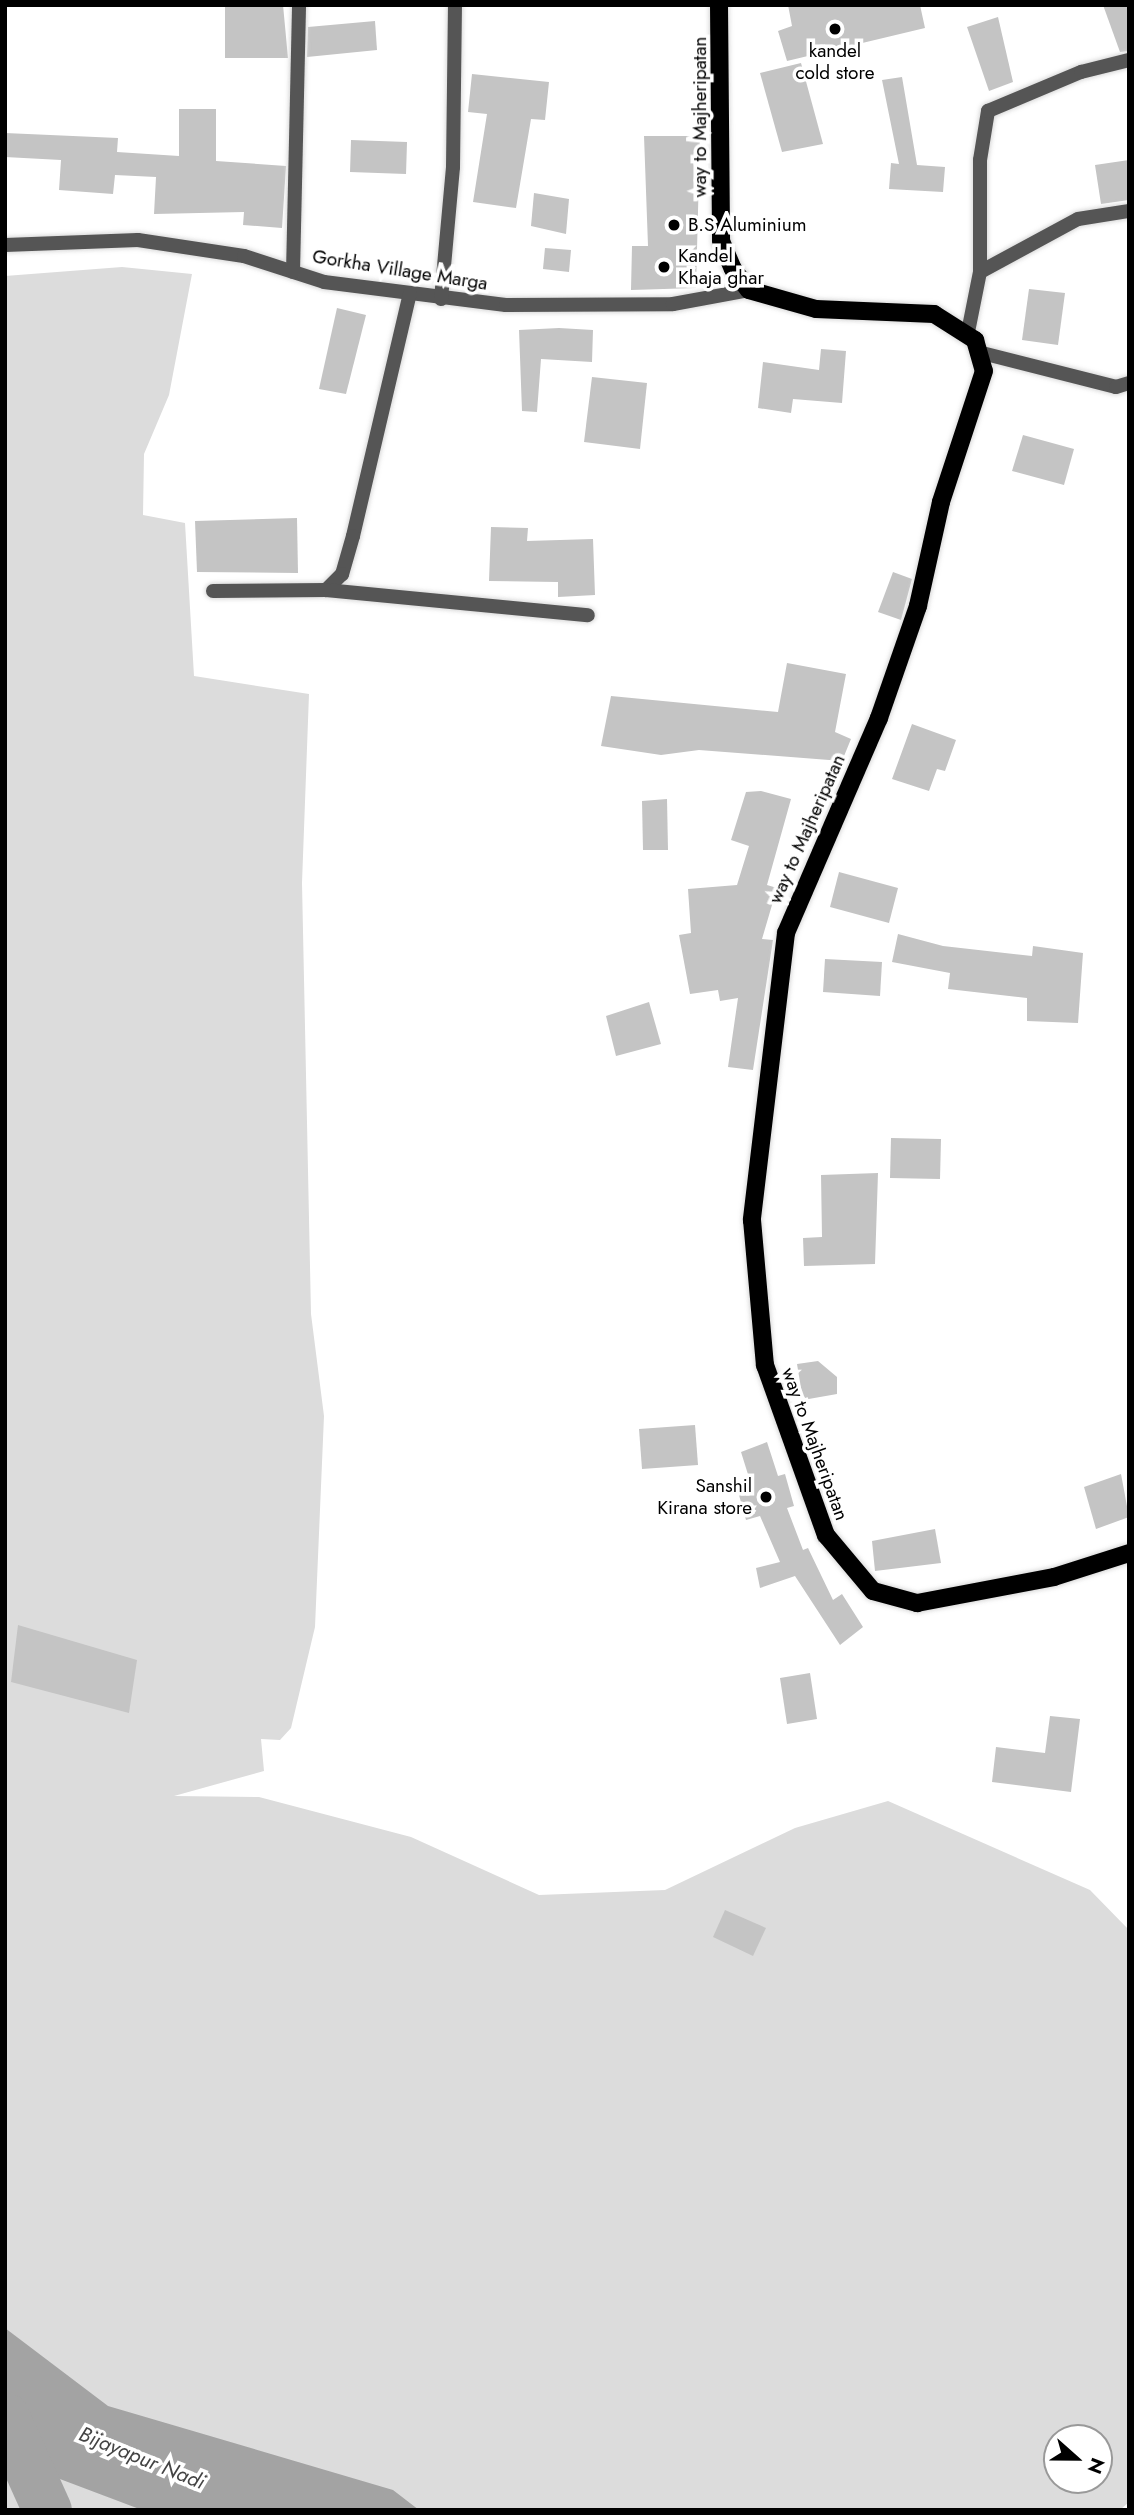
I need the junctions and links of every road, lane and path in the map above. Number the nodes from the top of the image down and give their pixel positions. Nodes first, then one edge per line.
1 (299, 5) edge
2 (455, 5) edge
3 (719, 5) edge
4 (1129, 61) edge
5 (1129, 211) edge
6 (5, 245) edge
7 (293, 272) junction
8 (980, 272) junction
9 (749, 290) junction
10 (410, 293) junction
11 (441, 299) junction
12 (968, 332) junction
13 (982, 353) junction
14 (1129, 383) edge
15 (326, 590) junction
16 (213, 591) dead end
17 (588, 615) dead end
18 (1129, 1553) edge

1 - 7 street
2 - 11 street
3 - 9 main road, way to Majheripatan
4 - 8 street
5 - 8 street
6 - 7 street, Gorkha Village Marga
7 - 10 street, Gorkha Village Marga
8 - 12 street
9 - 11 street, Gorkha Village Marga
9 - 12 main road
10 - 11 street, Gorkha Village Marga
10 - 15 street
12 - 13 main road
13 - 14 street
13 - 18 main road, way to Majheripatan
15 - 16 street
15 - 17 street

